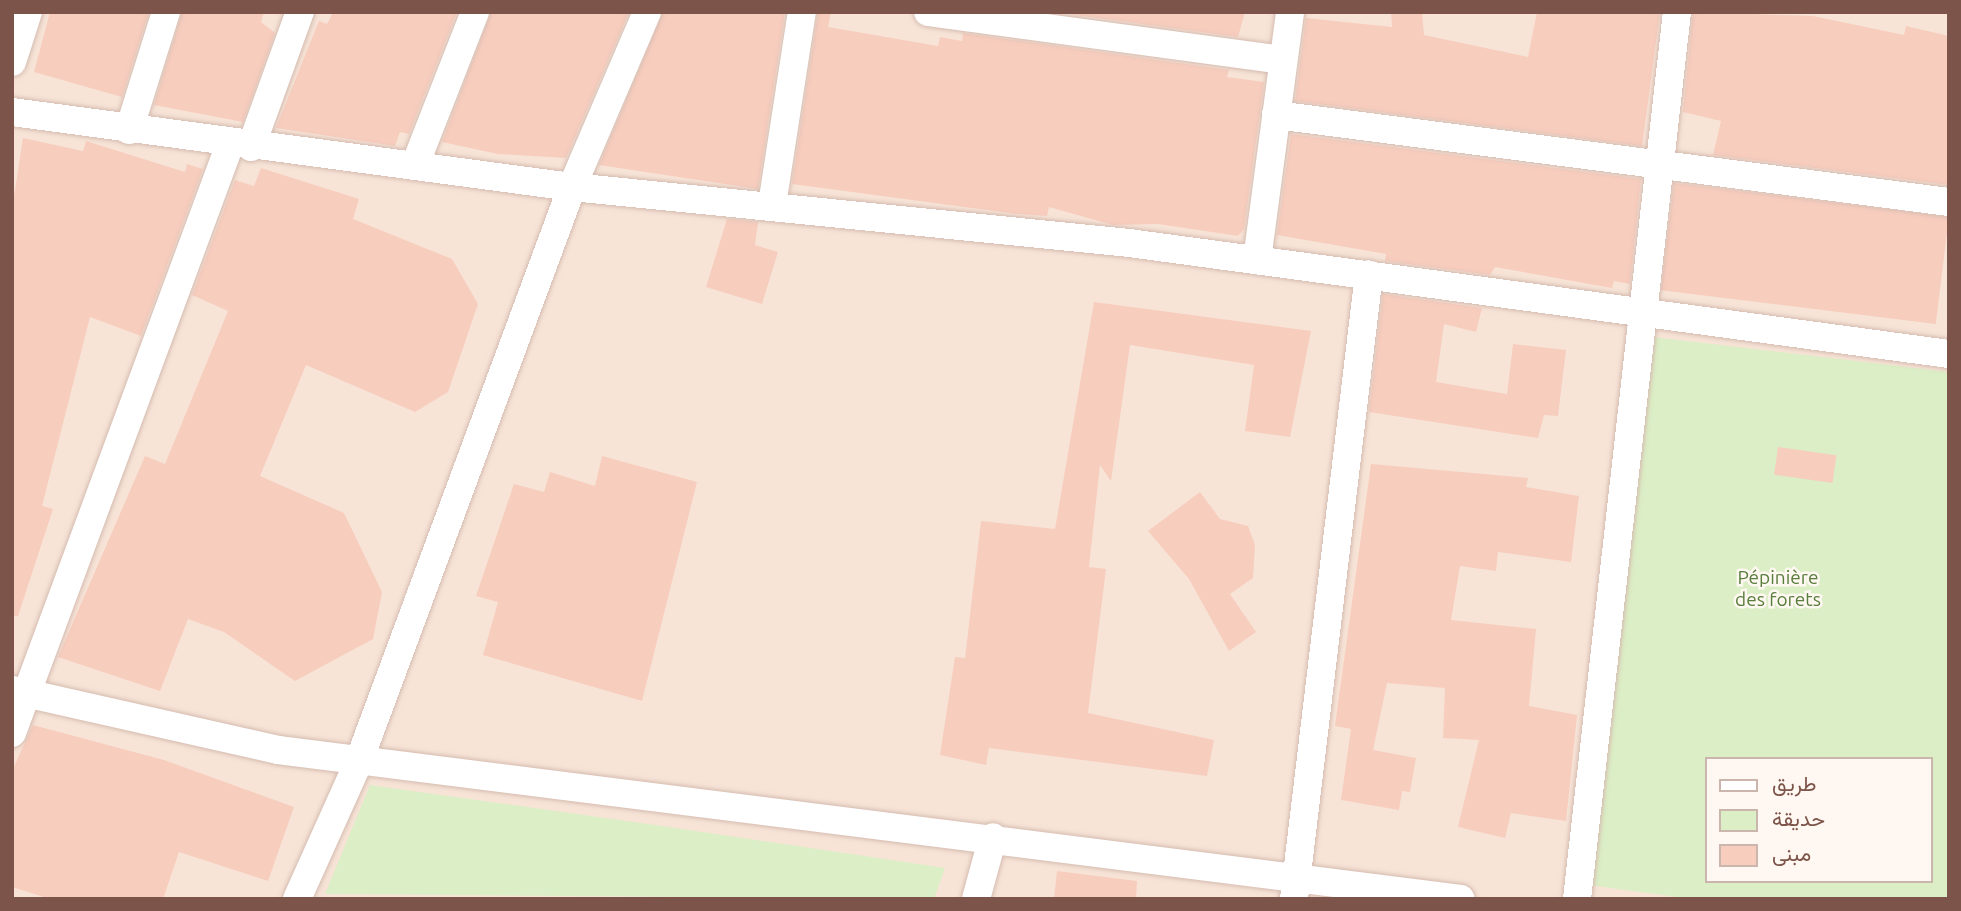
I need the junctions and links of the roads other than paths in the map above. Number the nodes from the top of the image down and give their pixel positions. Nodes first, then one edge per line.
1 (28, 12) edge
2 (166, 12) edge
3 (300, 12) edge
4 (475, 12) edge
5 (647, 12) edge
6 (802, 12) edge
7 (928, 12) edge
8 (1290, 12) edge
9 (1677, 12) edge
10 (1018, 19) edge
11 (1283, 61) junction
12 (12, 62) edge
13 (12, 112) edge
14 (1276, 115) junction
15 (129, 130) junction
16 (241, 145) junction
17 (415, 165) junction
18 (1658, 167) junction
19 (572, 187) junction
20 (1949, 201) edge
21 (772, 205) junction
22 (1257, 260) junction
23 (1368, 274) junction
24 (1640, 313) junction
25 (1949, 354) edge
26 (19, 692) edge
27 (12, 733) edge
28 (359, 761) junction
29 (993, 837) junction
30 (1295, 887) edge
31 (297, 899) edge
32 (976, 899) edge
33 (1461, 899) edge
34 (1577, 899) edge

1 - 12 street
2 - 15 street
3 - 16 street
4 - 17 street
5 - 19 street
6 - 21 street
7 - 10 street
8 - 11 street
9 - 18 street
10 - 11 street
11 - 14 street
13 - 15 street
14 - 18 street
14 - 22 street
15 - 16 street
16 - 17 street
16 - 26 street
17 - 19 street
18 - 20 street
18 - 24 street
19 - 21 street
19 - 28 street
21 - 22 street
22 - 23 street
23 - 24 street
23 - 30 street
24 - 25 street
24 - 34 street
26 - 27 street
26 - 28 street
28 - 29 street
28 - 31 street
29 - 30 street
29 - 32 street
30 - 33 street

